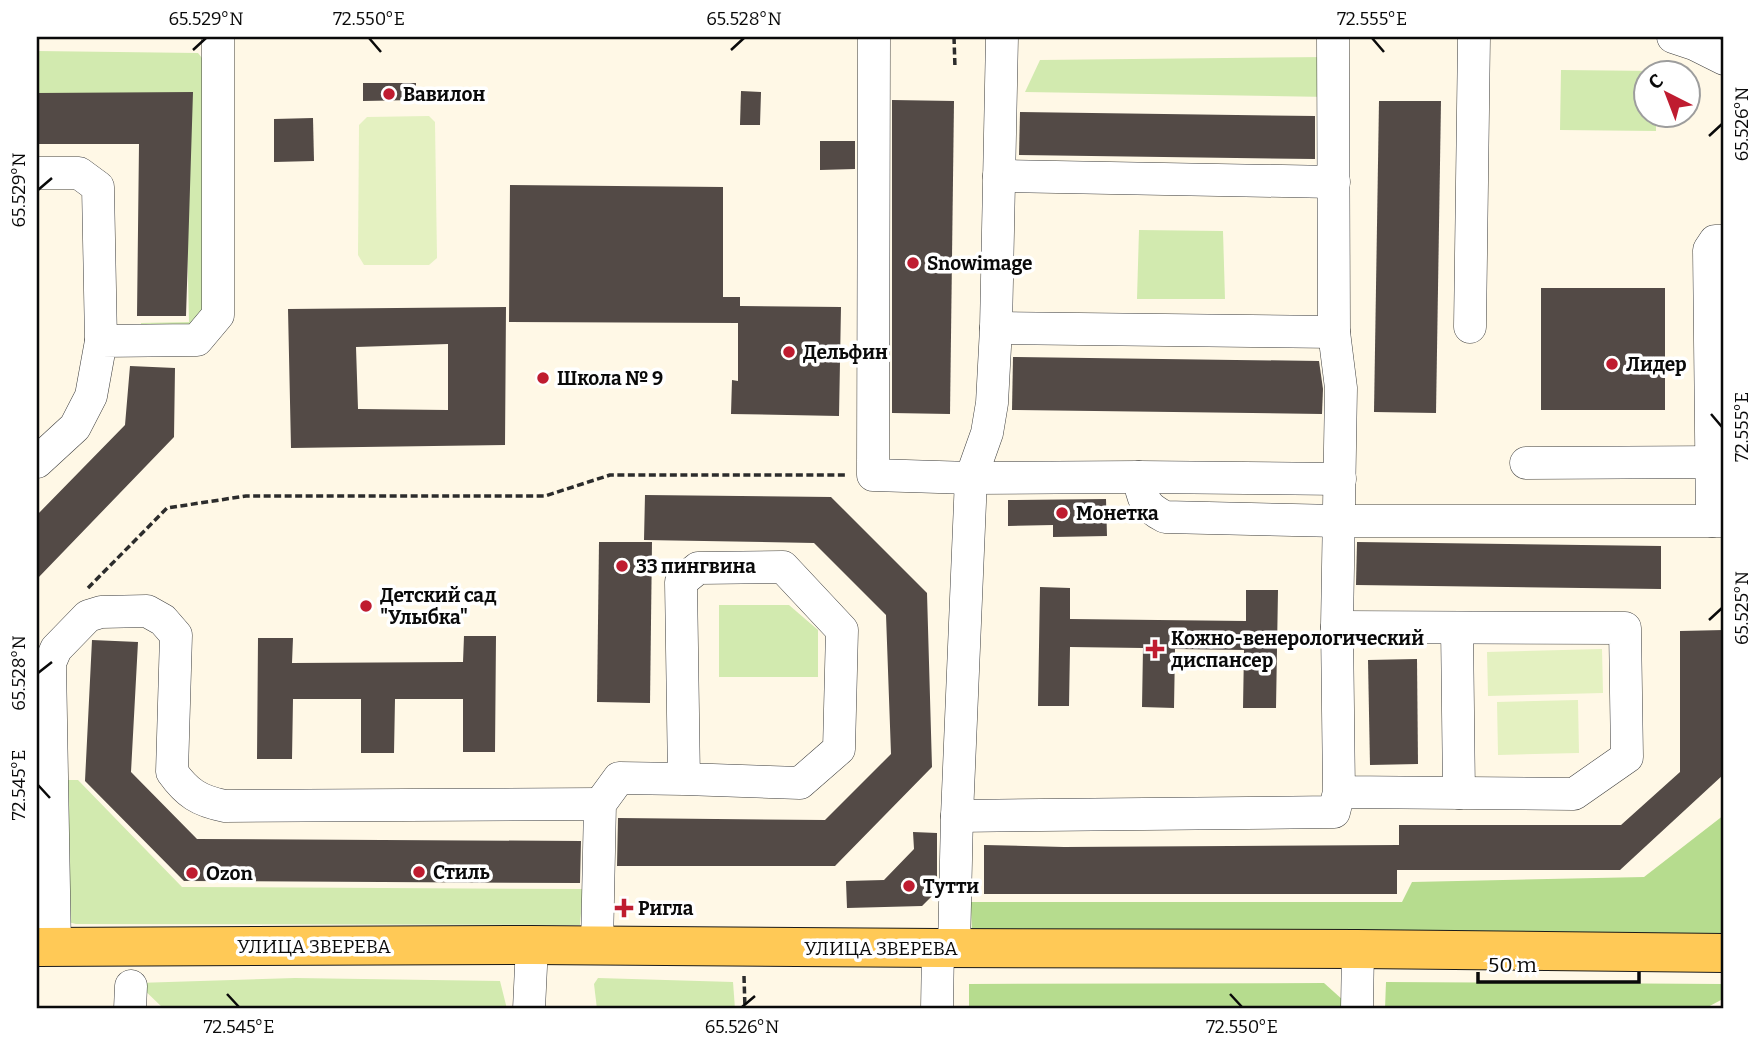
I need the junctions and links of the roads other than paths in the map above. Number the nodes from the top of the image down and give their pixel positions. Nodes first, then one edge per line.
1 (218, 37) edge
2 (874, 37) edge
3 (1002, 37) edge
4 (1333, 37) edge
5 (1474, 37) edge
6 (1672, 37) edge
7 (1724, 59) edge
8 (37, 173) edge
9 (999, 176) junction
10 (1334, 182) junction
11 (1724, 241) edge
12 (1470, 327) dead end
13 (996, 328) junction
14 (1334, 332) junction
15 (101, 341) junction
16 (37, 462) edge
17 (1718, 462) edge
18 (1526, 463) dead end
19 (1139, 477) junction
20 (971, 478) junction
21 (1340, 479) junction
22 (1339, 521) junction
23 (1718, 521) edge
24 (1338, 627) junction
25 (1457, 628) junction
26 (684, 779) junction
27 (1339, 792) junction
28 (1459, 793) junction
29 (600, 804) junction
30 (957, 816) junction
31 (532, 945) junction
32 (597, 946) junction
33 (46, 947) edge
34 (946, 948) junction
35 (1358, 949) junction
36 (1724, 953) edge
37 (529, 1009) edge
38 (937, 1009) edge
39 (1357, 1009) edge

1 - 15 street
2 - 20 street
3 - 9 street
4 - 10 street
5 - 12 street
6 - 7 street
8 - 15 street
9 - 10 street
9 - 13 street
10 - 14 street
11 - 17 street
13 - 14 street
13 - 20 street
14 - 21 street
15 - 16 street
17 - 18 street
17 - 23 street
19 - 20 street
19 - 21 street
19 - 22 street
20 - 30 street
21 - 22 street
22 - 23 street
22 - 24 street
24 - 25 street
24 - 27 street
25 - 28 street
25 - 28 street
26 - 26 street
26 - 29 street
27 - 28 street
27 - 30 street
29 - 32 street
29 - 33 street
30 - 34 street
31 - 32 main road, УЛИЦА ЗВЕРЕВА
31 - 33 main road, УЛИЦА ЗВЕРЕВА
31 - 37 street
32 - 34 main road, УЛИЦА ЗВЕРЕВА
34 - 35 main road, УЛИЦА ЗВЕРЕВА
34 - 38 street
35 - 36 main road, УЛИЦА ЗВЕРЕВА
35 - 39 street

